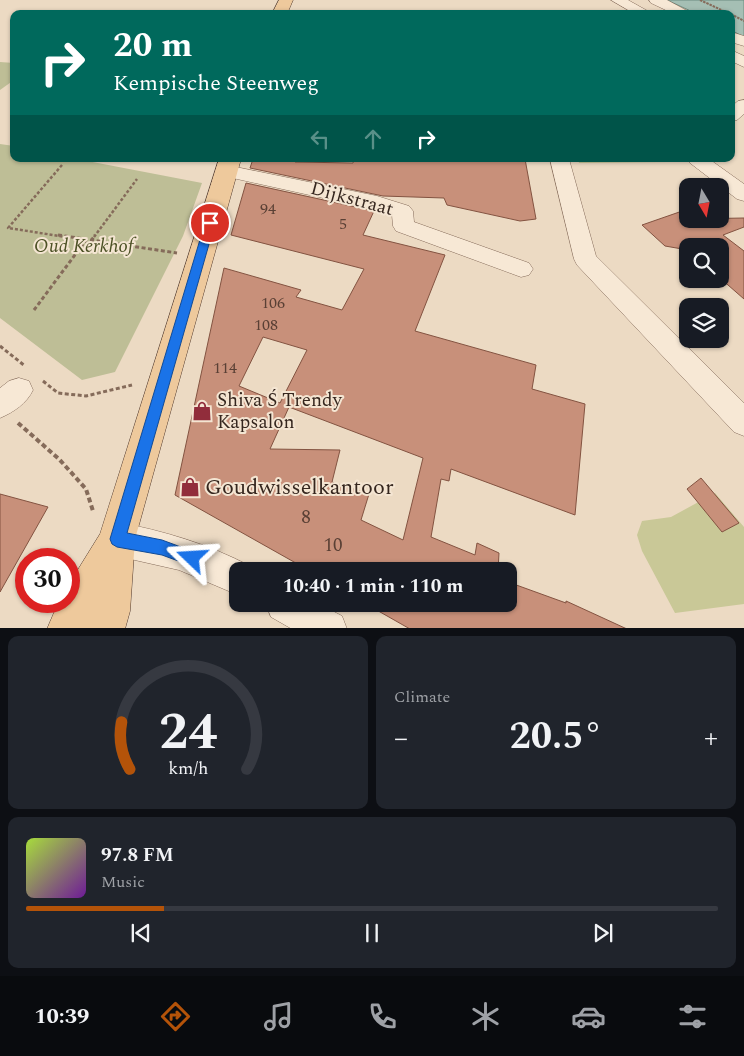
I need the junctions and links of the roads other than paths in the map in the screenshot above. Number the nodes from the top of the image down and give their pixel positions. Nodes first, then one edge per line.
1 (618, 0) edge
2 (656, 0) edge
3 (638, 10) edge
4 (677, 10) edge
5 (560, 162) edge
6 (701, 162) edge
7 (228, 165) edge
8 (744, 194) edge
9 (520, 269) dead end
10 (744, 422) edge
11 (117, 539) junction
12 (229, 573) edge
13 (299, 612) edge
14 (68, 628) edge
15 (105, 628) edge
16 (329, 628) edge

1 - 3 street
2 - 4 street
5 - 10 street
6 - 8 street
7 - 9 street, Dijkstraat
7 - 11 main road
11 - 12 street
11 - 14 main road
11 - 15 main road
13 - 16 street

